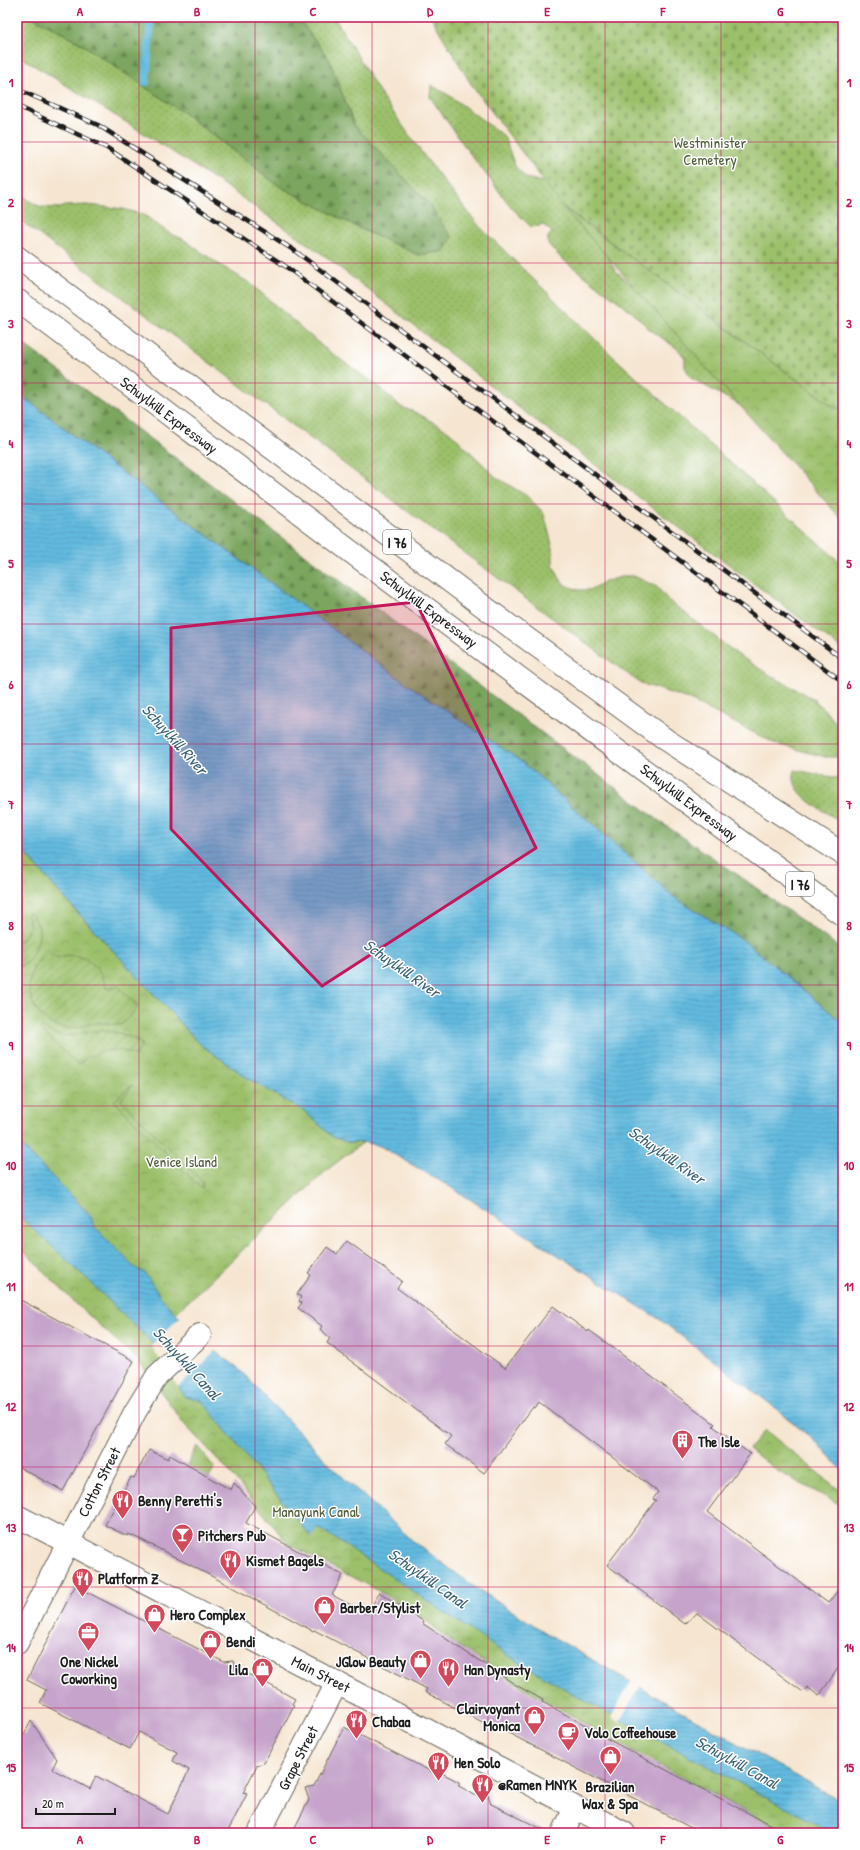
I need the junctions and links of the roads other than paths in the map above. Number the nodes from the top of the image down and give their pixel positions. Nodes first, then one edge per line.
1 (17, 257) edge
2 (17, 300) edge
3 (843, 854) edge
4 (843, 915) edge
5 (200, 1335) dead end
6 (17, 1516) edge
7 (68, 1542) junction
8 (17, 1643) edge
9 (337, 1683) junction
10 (575, 1808) junction
11 (259, 1833) edge
12 (563, 1833) edge
13 (624, 1833) edge

1 - 3 main road, I 76
2 - 4 main road, Schuylkill Expressway / I 76
5 - 7 main road, Cotton Street
6 - 7 main road, Main Street
7 - 8 main road, Cotton Street
7 - 9 main road, Main Street
9 - 10 main road, Main Street
9 - 11 main road, Grape Street
10 - 12 main road
10 - 13 main road, Main Street

